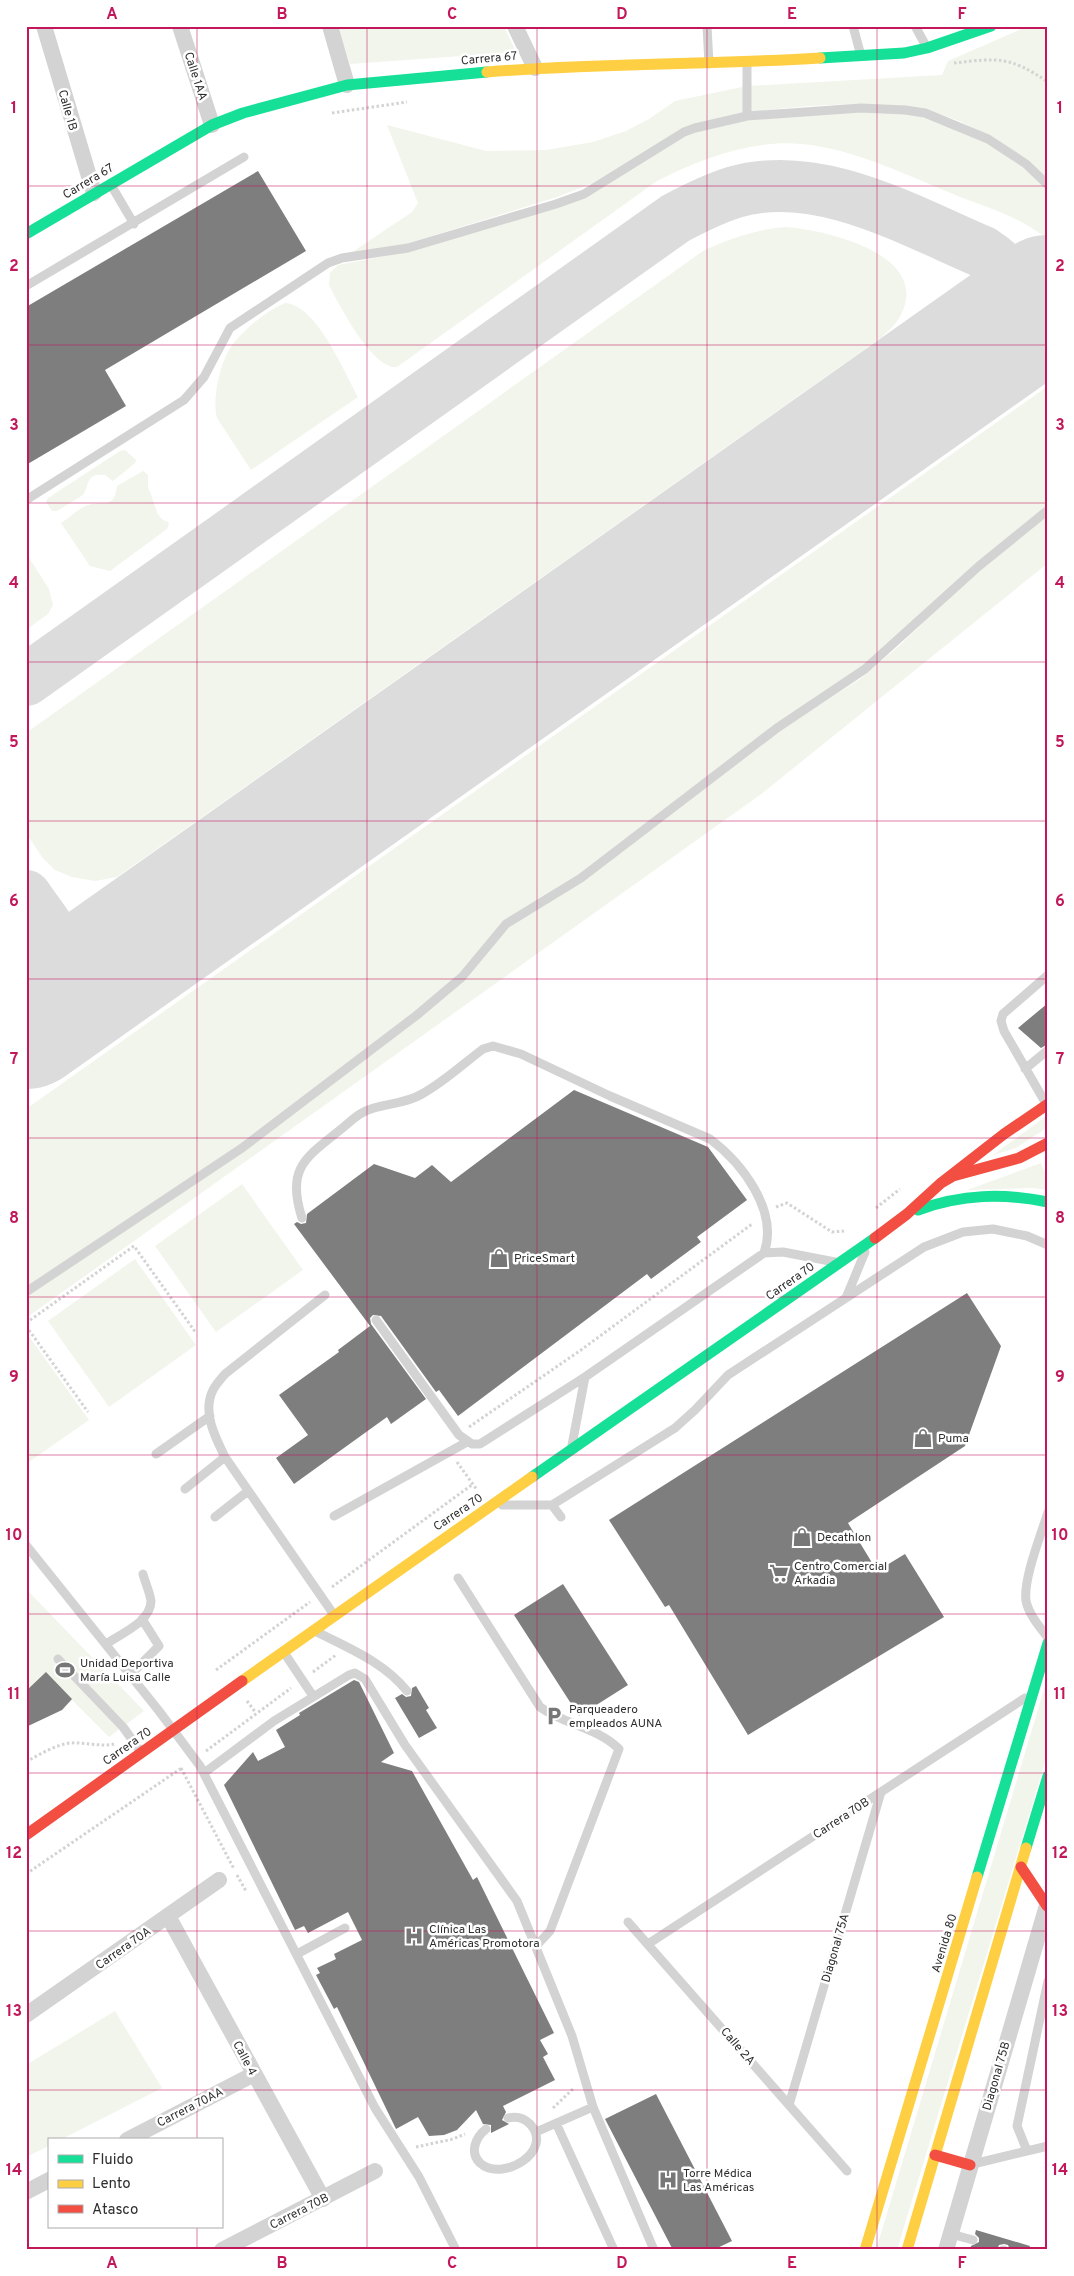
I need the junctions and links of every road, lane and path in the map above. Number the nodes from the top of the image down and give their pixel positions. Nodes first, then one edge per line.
1 (44, 26) edge
2 (180, 26) edge
3 (330, 26) edge
4 (514, 26) edge
5 (707, 26) edge
6 (853, 26) edge
7 (915, 26) edge
8 (988, 27) edge
9 (927, 48) junction
10 (861, 56) junction
11 (747, 62) junction
12 (952, 63) dead end
13 (709, 64) junction
14 (535, 68) junction
15 (1048, 82) edge
16 (347, 85) junction
17 (414, 101) dead end
18 (330, 114) dead end
19 (747, 116) junction
20 (212, 125) junction
21 (244, 158) dead end
22 (110, 184) junction
23 (1048, 184) edge
24 (94, 193) junction
25 (134, 224) junction
26 (26, 234) edge
27 (26, 286) edge
28 (26, 500) edge
29 (1048, 510) edge
30 (1048, 975) edge
31 (1048, 1050) edge
32 (1025, 1069) junction
33 (1047, 1104) edge
34 (1048, 1143) edge
35 (941, 1183) junction
36 (906, 1184) dead end
37 (1048, 1202) edge
38 (875, 1208) dead end
39 (907, 1214) junction
40 (764, 1215) junction
41 (302, 1218) dead end
42 (847, 1229) dead end
43 (868, 1243) junction
44 (1048, 1245) edge
45 (764, 1253) junction
46 (840, 1263) junction
47 (26, 1292) edge
48 (325, 1295) dead end
49 (846, 1298) junction
50 (376, 1320) dead end
51 (26, 1325) edge
52 (196, 1333) dead end
53 (585, 1377) junction
54 (88, 1412) dead end
55 (210, 1416) junction
56 (459, 1435) junction
57 (467, 1442) junction
58 (571, 1451) junction
59 (450, 1453) junction
60 (156, 1454) dead end
61 (225, 1457) junction
62 (185, 1489) dead end
63 (248, 1491) junction
64 (481, 1495) dead end
65 (552, 1505) junction
66 (492, 1506) junction
67 (1048, 1512) edge
68 (334, 1516) dead end
69 (215, 1517) dead end
70 (560, 1518) dead end
71 (26, 1545) edge
72 (143, 1574) dead end
73 (458, 1578) dead end
74 (334, 1615) junction
75 (142, 1620) junction
76 (313, 1630) junction
77 (1048, 1638) edge
78 (1048, 1643) edge
79 (106, 1644) junction
80 (283, 1651) junction
81 (58, 1659) dead end
82 (130, 1675) junction
83 (407, 1691) dead end
84 (1034, 1692) junction
85 (313, 1696) junction
86 (173, 1730) junction
87 (128, 1734) junction
88 (142, 1753) junction
89 (26, 1762) edge
90 (204, 1773) junction
91 (1048, 1776) edge
92 (881, 1792) junction
93 (26, 1835) edge
94 (1021, 1867) junction
95 (219, 1880) dead end
96 (1047, 1904) edge
97 (168, 1916) junction
98 (628, 1922) dead end
99 (345, 1928) dead end
100 (648, 1944) junction
101 (536, 1946) junction
102 (297, 1954) junction
103 (1048, 1981) edge
104 (26, 2016) edge
105 (254, 2074) junction
106 (789, 2105) junction
107 (593, 2107) junction
108 (508, 2118) dead end
109 (556, 2123) junction
110 (486, 2129) dead end
111 (472, 2130) dead end
112 (536, 2132) junction
113 (131, 2138) edge
114 (1048, 2146) edge
115 (1027, 2151) junction
116 (405, 2154) junction
117 (935, 2155) junction
118 (970, 2165) junction
119 (375, 2171) dead end
120 (847, 2171) dead end
121 (48, 2181) edge
122 (26, 2192) edge
123 (323, 2199) junction
124 (951, 2234) junction
125 (973, 2240) dead end
126 (650, 2248) edge
127 (222, 2250) edge
128 (456, 2250) edge
129 (614, 2250) edge
130 (865, 2250) edge
131 (907, 2250) edge
132 (946, 2250) edge

1 - 24 street, Calle 1B
2 - 20 street, Calle 1AA
3 - 16 street
4 - 14 street
5 - 13 lane
6 - 10 lane
7 - 9 lane
8 - 9 main road, Carrera 67
9 - 10 main road, Carrera 67
10 - 11 main road, Carrera 67
11 - 13 main road, Carrera 67
11 - 19 lane
12 - 15 path
13 - 14 main road, Carrera 67
14 - 16 main road, Carrera 67
16 - 20 main road, Carrera 67
17 - 18 path
19 - 23 lane
19 - 28 lane
20 - 22 main road, Carrera 67
21 - 25 lane
22 - 24 main road, Carrera 67
22 - 25 lane
24 - 26 main road, Carrera 67
25 - 27 lane
29 - 47 lane
30 - 32 lane
31 - 32 lane
32 - 33 lane
33 - 35 main road
34 - 35 main road, Carrera 70
35 - 39 main road, Carrera 70
36 - 38 path
37 - 39 main road, Carrera 70
39 - 43 main road, Carrera 70
40 - 41 lane
40 - 42 path
40 - 45 lane
40 - 56 path
43 - 46 main road, Carrera 70
43 - 49 lane
44 - 49 lane
45 - 46 lane
45 - 53 lane
46 - 58 main road, Carrera 70
48 - 55 lane
49 - 65 lane
50 - 56 lane
51 - 52 path
51 - 54 path
53 - 57 lane
53 - 58 lane
55 - 60 lane
55 - 61 lane
56 - 57 lane
57 - 59 lane
58 - 66 main road, Carrera 70
59 - 64 path
59 - 68 lane
61 - 62 lane
61 - 63 lane
63 - 69 lane
63 - 74 lane
65 - 66 lane
65 - 70 lane
66 - 74 main road, Carrera 70
67 - 77 lane
71 - 79 lane
72 - 75 lane
73 - 101 lane
74 - 76 main road, Carrera 70
75 - 79 lane
75 - 82 lane
76 - 80 main road, Carrera 70
76 - 83 lane
78 - 84 main road, Avenida 80
79 - 82 lane
80 - 85 lane
80 - 86 main road, Carrera 70
81 - 87 lane
82 - 86 lane
84 - 92 lane, Carrera 70B
84 - 130 main road, Avenida 80
85 - 90 lane
85 - 101 lane
86 - 88 main road, Carrera 70
86 - 90 lane
87 - 88 lane
87 - 89 path
88 - 93 main road, Carrera 70
90 - 102 lane
91 - 94 main road
92 - 100 lane, Carrera 70B
92 - 106 lane, Diagonal 75A
94 - 96 main road
94 - 117 main road
95 - 97 street, Carrera 70A
96 - 118 street, Diagonal 75B
97 - 104 street, Carrera 70A
97 - 105 street, Calle 4
98 - 100 lane, Calle 2A
99 - 102 lane
100 - 106 lane, Calle 2A
101 - 107 lane
102 - 116 lane
103 - 115 lane
105 - 113 street, Carrera 70AA
105 - 123 street, Calle 4
106 - 120 lane, Calle 2A
107 - 109 lane
107 - 126 lane
108 - 112 lane
109 - 112 lane
109 - 129 lane
110 - 112 lane
111 - 116 path
114 - 115 lane
115 - 118 lane
116 - 128 lane
117 - 118 main road
117 - 131 main road
118 - 124 street, Diagonal 75B
119 - 123 street, Carrera 70B
121 - 122 street
123 - 127 street, Carrera 70B
124 - 125 lane
124 - 132 street, Diagonal 75B

